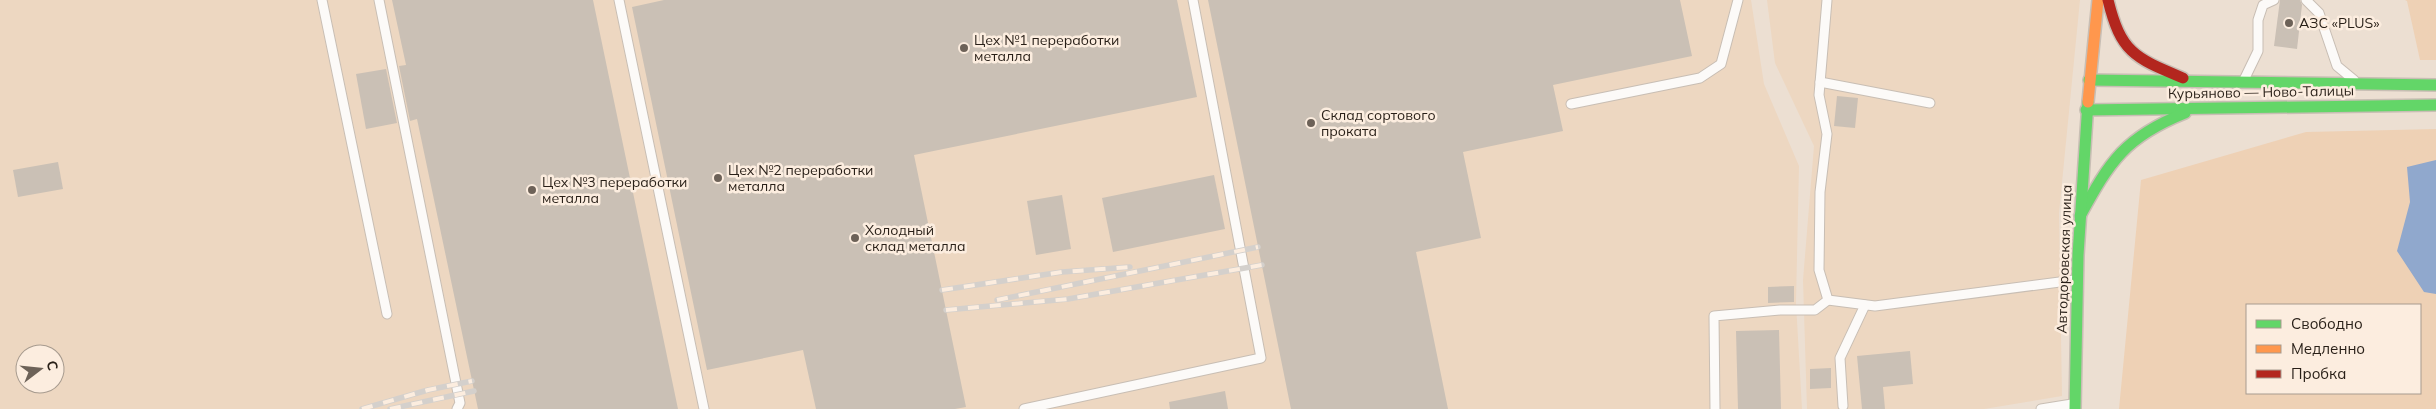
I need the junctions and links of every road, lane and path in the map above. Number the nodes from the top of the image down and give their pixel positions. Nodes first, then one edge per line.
1 (322, 0) edge
2 (379, 0) edge
3 (619, 0) edge
4 (1193, 0) edge
5 (1738, 0) edge
6 (1827, 0) edge
7 (2098, 0) edge
8 (2108, 0) edge
9 (2274, 0) edge
10 (2306, 0) edge
11 (2089, 80) junction
12 (1820, 82) junction
13 (2193, 83) junction
14 (2242, 84) junction
15 (2436, 84) edge
16 (2360, 85) junction
17 (1930, 103) dead end
18 (1571, 104) dead end
19 (2436, 105) edge
20 (2200, 108) junction
21 (2086, 110) junction
22 (2080, 217) junction
23 (2076, 280) junction
24 (1828, 300) junction
25 (1865, 305) junction
26 (387, 314) dead end
27 (1843, 406) dead end
28 (2075, 406) edge
29 (457, 409) edge
30 (704, 409) edge
31 (1024, 409) edge
32 (1715, 409) edge
33 (2041, 409) edge

1 - 26 lane
2 - 29 lane
3 - 30 lane
4 - 31 lane
5 - 18 lane
6 - 12 lane
7 - 11 main road, Автодоровская улица
8 - 13 main road
9 - 14 lane
10 - 16 lane
11 - 13 main road, Курьяново — Ново-Талицы
11 - 21 main road, Автодоровская улица
12 - 17 lane
12 - 24 lane
13 - 14 main road, Курьяново — Ново-Талицы
14 - 16 main road, Курьяново — Ново-Талицы
15 - 16 main road, Курьяново — Ново-Талицы
19 - 20 main road, Курьяново — Ново-Талицы
20 - 21 main road, Курьяново — Ново-Талицы
20 - 22 main road
21 - 22 main road, Автодоровская улица
22 - 23 main road, Автодоровская улица
23 - 25 lane
23 - 28 main road, Автодоровская улица
24 - 25 lane
24 - 32 lane
25 - 27 lane
28 - 33 lane

